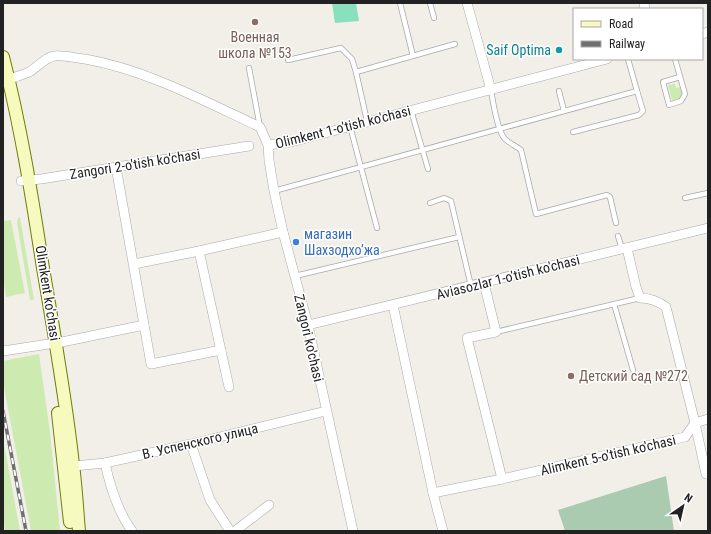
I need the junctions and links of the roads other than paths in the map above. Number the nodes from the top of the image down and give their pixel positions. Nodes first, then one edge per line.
1 (400, 3) edge
2 (430, 3) edge
3 (467, 3) edge
4 (434, 18) dead end
5 (456, 44) dead end
6 (413, 56) junction
7 (3, 57) edge
8 (288, 60) dead end
9 (603, 60) edge
10 (628, 60) edge
11 (675, 60) edge
12 (249, 68) dead end
13 (356, 72) junction
14 (680, 77) junction
15 (6, 82) edge
16 (491, 90) junction
17 (559, 91) dead end
18 (637, 91) junction
19 (411, 110) junction
20 (564, 111) junction
21 (367, 121) junction
22 (350, 126) junction
23 (260, 127) junction
24 (500, 129) junction
25 (573, 132) dead end
26 (268, 145) junction
27 (249, 146) dead end
28 (116, 167) junction
29 (361, 167) junction
30 (428, 169) dead end
31 (25, 181) junction
32 (274, 191) junction
33 (708, 193) edge
34 (685, 198) dead end
35 (430, 202) dead end
36 (616, 223) dead end
37 (377, 228) dead end
38 (708, 228) edge
39 (283, 232) junction
40 (618, 236) dead end
41 (459, 238) junction
42 (624, 249) junction
43 (199, 251) junction
44 (134, 264) junction
45 (295, 276) junction
46 (484, 283) junction
47 (471, 286) junction
48 (640, 298) junction
49 (614, 304) junction
50 (392, 305) junction
51 (144, 325) junction
52 (308, 325) junction
53 (496, 332) junction
54 (52, 343) junction
55 (221, 350) junction
56 (3, 351) edge
57 (633, 370) dead end
58 (229, 387) dead end
59 (326, 411) junction
60 (708, 419) edge
61 (695, 423) junction
62 (191, 444) junction
63 (105, 462) junction
64 (74, 466) junction
65 (706, 474) dead end
66 (502, 479) junction
67 (433, 494) junction
68 (269, 505) dead end
69 (71, 531) edge
70 (79, 531) edge
71 (132, 531) edge
72 (230, 531) edge
73 (236, 531) edge
74 (353, 531) edge
75 (443, 531) edge

1 - 6 lane
2 - 4 lane
3 - 16 street
5 - 6 lane
6 - 13 lane
7 - 15 main road, Olimkent ko'chasi
8 - 13 lane
9 - 16 street, Olimkent 1-o'tish ko'chasi
10 - 18 lane
11 - 14 lane
12 - 23 lane
13 - 21 lane
14 - 14 lane
15 - 23 street, Olimkent 1-o'tish ko'chasi
15 - 31 main road, Olimkent ko'chasi
16 - 19 street, Olimkent 1-o'tish ko'chasi
16 - 24 lane
17 - 20 lane
18 - 20 lane
18 - 25 lane
19 - 21 street, Olimkent 1-o'tish ko'chasi
19 - 30 lane
20 - 24 lane
21 - 22 street, Olimkent 1-o'tish ko'chasi
22 - 26 street, Olimkent 1-o'tish ko'chasi
22 - 29 lane
23 - 26 street, Olimkent 1-o'tish ko'chasi
24 - 29 lane
24 - 36 lane
26 - 32 street, Zangori ko'chasi
27 - 28 street, Zangori 2-o'tish ko'chasi
28 - 31 street, Zangori 2-o'tish ko'chasi
28 - 44 street
29 - 32 lane
29 - 37 lane
31 - 54 main road, Olimkent ko'chasi
32 - 39 street, Zangori ko'chasi
33 - 34 lane
35 - 41 lane
38 - 42 street, Aviasozlar 1-o'tish ko'chasi
39 - 43 street
39 - 45 street, Zangori ko'chasi
40 - 42 lane
41 - 45 lane
41 - 47 lane
42 - 46 street, Aviasozlar 1-o'tish ko'chasi
42 - 48 street
43 - 44 street
43 - 55 street
44 - 51 street
45 - 52 street, Zangori ko'chasi
46 - 47 street, Aviasozlar 1-o'tish ko'chasi
46 - 53 street
47 - 50 street, Aviasozlar 1-o'tish ko'chasi
48 - 49 lane
48 - 61 street
49 - 53 lane
49 - 57 lane
50 - 52 street, Aviasozlar 1-o'tish ko'chasi
50 - 67 street
51 - 54 street
51 - 55 street
52 - 59 street, Zangori ko'chasi
53 - 66 street
54 - 56 street
54 - 64 main road, Olimkent ko'chasi
54 - 69 main road, Olimkent ko'chasi
55 - 58 street
59 - 62 street, В. Успенского улица
59 - 74 street, Zangori ko'chasi
60 - 61 street
61 - 65 street
61 - 66 street, Alimkent 5-o'tish ko'chasi
62 - 63 street, В. Успенского улица
62 - 72 street
63 - 64 street, В. Успенского улица
63 - 71 street
64 - 70 main road, Olimkent ko'chasi
66 - 67 street, Alimkent 5-o'tish ko'chasi
67 - 75 street
68 - 73 street

